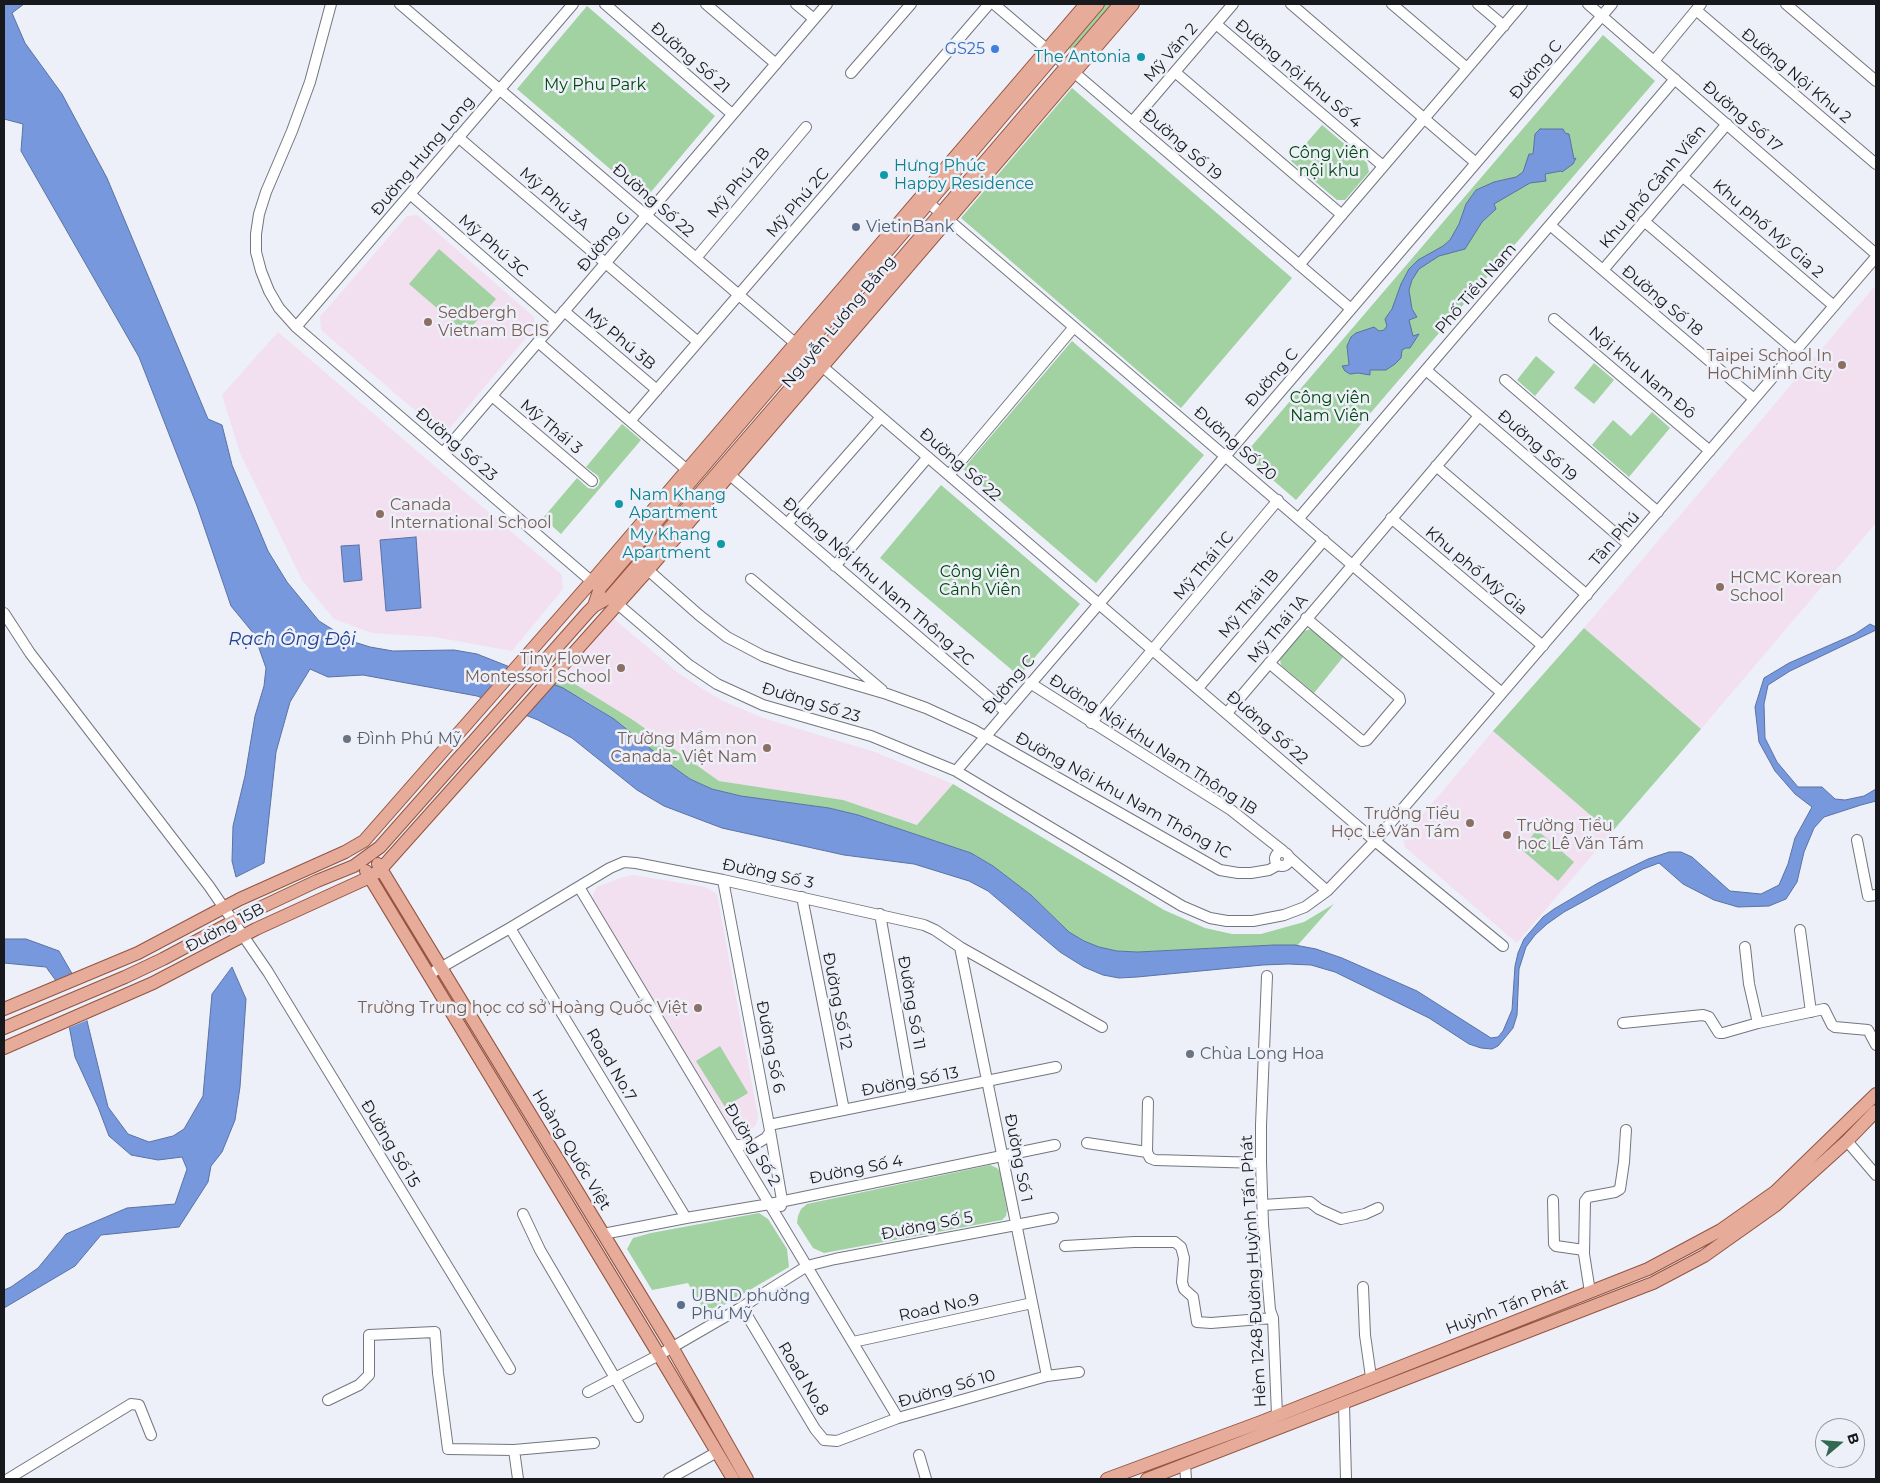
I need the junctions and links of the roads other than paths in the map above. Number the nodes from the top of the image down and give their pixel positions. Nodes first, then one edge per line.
1 (331, 4) edge
2 (400, 4) edge
3 (572, 4) edge
4 (604, 4) edge
5 (706, 4) edge
6 (796, 4) edge
7 (827, 4) edge
8 (911, 4) edge
9 (990, 4) edge
10 (994, 4) edge
11 (1086, 4) edge
12 (1098, 4) edge
13 (1120, 4) edge
14 (1133, 4) edge
15 (1233, 4) edge
16 (1291, 4) edge
17 (1392, 4) edge
18 (1478, 4) edge
19 (1522, 4) edge
20 (1588, 4) edge
21 (1612, 4) edge
22 (1786, 4) edge
23 (1699, 7) edge
24 (1602, 16) junction
25 (814, 19) junction
26 (1216, 24) junction
27 (1504, 26) junction
28 (1051, 52) junction
29 (1654, 61) junction
30 (776, 64) junction
31 (1468, 68) junction
32 (1071, 69) junction
33 (1175, 72) junction
34 (851, 73) dead end
35 (1675, 79) junction
36 (1876, 81) edge
37 (500, 89) junction
38 (732, 114) junction
39 (1424, 118) junction
40 (1132, 122) junction
41 (1727, 124) junction
42 (806, 127) dead end
43 (458, 137) junction
44 (1476, 163) junction
45 (1876, 164) edge
46 (1383, 166) junction
47 (1682, 176) junction
48 (410, 194) junction
49 (924, 199) junction
50 (646, 215) junction
51 (1342, 215) junction
52 (944, 216) junction
53 (1644, 221) junction
54 (1550, 225) junction
55 (1876, 255) edge
56 (696, 258) junction
57 (605, 263) junction
58 (1299, 265) junction
59 (1603, 270) junction
60 (739, 294) junction
61 (1834, 306) junction
62 (1351, 309) junction
63 (564, 311) junction
64 (1554, 319) dead end
65 (556, 321) junction
66 (296, 327) junction
67 (1074, 327) junction
68 (538, 342) junction
69 (698, 342) junction
70 (799, 346) junction
71 (1796, 351) junction
72 (819, 363) junction
73 (1426, 370) junction
74 (1504, 380) dead end
75 (657, 390) junction
76 (492, 396) junction
77 (1754, 399) junction
78 (1479, 416) junction
79 (881, 417) junction
80 (630, 421) junction
81 (1710, 451) junction
82 (443, 454) junction
83 (1225, 456) junction
84 (928, 457) junction
85 (1436, 466) junction
86 (690, 473) junction
87 (949, 475) junction
88 (730, 476) junction
89 (592, 481) dead end
90 (1278, 500) junction
91 (1658, 512) junction
92 (1299, 518) junction
93 (1391, 518) junction
94 (787, 524) junction
95 (1324, 540) junction
96 (1629, 545) junction
97 (1352, 564) junction
98 (835, 566) junction
99 (648, 570) junction
100 (751, 579) dead end
101 (596, 585) junction
102 (1587, 594) junction
103 (614, 601) junction
104 (1099, 603) junction
105 (594, 606) junction
106 (4, 613) edge
107 (1306, 618) junction
108 (1543, 646) junction
109 (1153, 650) junction
110 (1269, 663) junction
111 (1030, 684) junction
112 (1198, 688) junction
113 (1502, 693) junction
114 (886, 694) junction
115 (1006, 712) junction
116 (1227, 713) junction
117 (1091, 723) junction
118 (986, 736) junction
119 (956, 770) junction
120 (1857, 840) dead end
121 (364, 841) junction
122 (1375, 841) junction
123 (353, 848) junction
124 (372, 854) junction
125 (1286, 854) junction
126 (361, 862) junction
127 (381, 869) junction
128 (370, 877) junction
129 (723, 880) junction
130 (579, 887) junction
131 (1327, 891) junction
132 (1876, 895) edge
133 (802, 897) junction
134 (224, 907) junction
135 (880, 914) junction
136 (233, 921) junction
137 (510, 928) junction
138 (1800, 930) dead end
139 (243, 936) junction
140 (1503, 946) dead end
141 (960, 947) junction
142 (1745, 947) dead end
143 (442, 967) junction
144 (429, 974) junction
145 (1267, 976) dead end
146 (4, 1010) edge
147 (1810, 1012) junction
148 (1623, 1023) dead end
149 (1758, 1023) junction
150 (1102, 1027) dead end
151 (4, 1028) edge
152 (1876, 1045) edge
153 (4, 1048) edge
154 (1056, 1067) dead end
155 (987, 1081) junction
156 (1876, 1094) edge
157 (912, 1096) junction
158 (1148, 1102) dead end
159 (844, 1110) junction
160 (1876, 1111) edge
161 (770, 1129) junction
162 (1626, 1130) dead end
163 (1838, 1131) junction
164 (1847, 1141) junction
165 (1087, 1143) dead end
166 (734, 1145) junction
167 (1055, 1145) dead end
168 (1147, 1152) junction
169 (1002, 1156) junction
170 (1261, 1163) junction
171 (1876, 1175) edge
172 (782, 1200) junction
173 (1553, 1200) dead end
174 (770, 1204) junction
175 (1263, 1205) junction
176 (1378, 1208) dead end
177 (522, 1214) dead end
178 (686, 1218) junction
179 (1053, 1218) dead end
180 (779, 1220) junction
181 (1016, 1224) junction
182 (603, 1234) junction
183 (1065, 1246) dead end
184 (1584, 1250) junction
185 (807, 1266) junction
186 (1364, 1286) dead end
187 (1590, 1292) junction
188 (1032, 1303) junction
189 (742, 1307) junction
190 (1273, 1318) junction
191 (1474, 1337) junction
192 (852, 1342) junction
193 (672, 1347) junction
194 (1479, 1350) junction
195 (659, 1355) junction
196 (510, 1369) dead end
197 (1080, 1372) dead end
198 (1047, 1376) junction
199 (1371, 1377) junction
200 (616, 1378) junction
201 (588, 1392) dead end
202 (328, 1400) dead end
203 (1344, 1404) junction
204 (1277, 1415) junction
205 (638, 1417) dead end
206 (898, 1418) junction
207 (1279, 1428) junction
208 (151, 1434) dead end
209 (824, 1440) joint
210 (594, 1443) dead end
211 (514, 1450) junction
212 (717, 1452) junction
213 (918, 1454) dead end
214 (1185, 1465) junction
215 (8, 1479) edge
216 (518, 1479) edge
217 (669, 1479) edge
218 (733, 1479) edge
219 (747, 1479) edge
220 (926, 1479) edge
221 (1107, 1479) edge
222 (1146, 1479) edge
223 (1186, 1479) edge
224 (1346, 1479) edge

1 - 66 street, Đường Số 23
2 - 37 street, Đường Số 22
3 - 37 street, Đường Hưng Long
4 - 38 street, Đường Số 21
5 - 30 street
6 - 25 street
7 - 25 street, Đường G
8 - 34 street
9 - 60 street, Mỹ Phú 2C
10 - 28 street, Đường Số 19
11 - 28 main road, Nguyễn Lương Bằng
12 - 28 main road, Nguyễn Lương Bằng
13 - 32 main road, Nguyễn Lương Bằng
14 - 32 main road, Nguyễn Lương Bằng
15 - 26 street, Mỹ Văn 2
16 - 39 street
17 - 31 street
18 - 27 street
19 - 27 street
20 - 24 street, Đường Số 17
21 - 24 street, Đường C
22 - 36 street
23 - 29 street
23 - 45 street, Đường Nội Khu 2
24 - 29 street, Đường Số 17
24 - 44 street, Đường C
25 - 30 street, Đường G
26 - 33 street, Mỹ Văn 2
26 - 46 street, Đường nội khu Số 4
27 - 31 street
28 - 32 street, Đường Số 19
28 - 49 main road, Nguyễn Lương Bằng
29 - 35 street, Đường Số 17
30 - 38 street, Đường G
31 - 39 street
32 - 40 street, Đường Số 19
32 - 52 main road, Nguyễn Lương Bằng
33 - 40 street, Mỹ Văn 2
33 - 51 street
35 - 41 street, Đường Số 17
35 - 54 street, Phố Tiểu Nam
37 - 43 street, Đường Hưng Long
37 - 50 street, Đường Số 22
38 - 50 street, Đường G
39 - 44 street
39 - 46 street
40 - 58 street, Đường Số 19
41 - 47 street, Khu phố Cảnh Viên
41 - 55 street, Đường Số 17
42 - 56 street, Mỹ Phú 2B
43 - 48 street, Đường Hưng Long
43 - 57 street, Mỹ Phú 3A
44 - 62 street, Đường C
46 - 51 street
47 - 53 street, Khu phố Cảnh Viên
47 - 61 street, Khu phố Mỹ Gia 2
48 - 65 street, Mỹ Phú 3C
48 - 66 street, Đường Hưng Long
49 - 52 street, Đường Số 20
49 - 70 main road, Nguyễn Lương Bằng
50 - 56 street, Đường Số 22
50 - 57 street, Đường G
51 - 58 street
52 - 67 street, Đường Số 20
52 - 72 main road, Nguyễn Lương Bằng
53 - 59 street, Khu phố Cảnh Viên
53 - 71 street
54 - 59 street, Đường Số 18
54 - 73 street, Phố Tiểu Nam
55 - 61 street, Tân Phú
56 - 60 street, Đường Số 22
57 - 63 street, Đường G
57 - 69 street, Mỹ Phú 3A
58 - 62 street, Đường Số 19
59 - 77 street, Đường Số 18
60 - 69 street, Mỹ Phú 2C
60 - 70 street, Đường Số 22
61 - 71 street, Tân Phú
62 - 83 street, Đường C
63 - 65 street, Đường G
63 - 75 street, Mỹ Phú 3B
64 - 81 street, Nội khu Nam Đô
65 - 68 street, Đường G
66 - 82 street, Đường Số 23
67 - 83 street, Đường Số 20
67 - 87 street
68 - 76 street, Đường G
68 - 80 street
69 - 75 street, Mỹ Phú 2C
70 - 72 street, Đường Số 22
70 - 86 main road, Nguyễn Lương Bằng
71 - 77 street, Tân Phú
72 - 79 street, Đường Số 22
72 - 88 main road, Nguyễn Lương Bằng
72 - 103 main road, Nguyễn Lương Bằng
73 - 78 street, Đường Số 19
73 - 92 street, Phố Tiểu Nam
74 - 91 street
75 - 80 street, Mỹ Phú 2C
76 - 82 street, Đường G
76 - 89 street, Mỹ Thái 3
77 - 81 street, Tân Phú
78 - 85 street
78 - 96 street, Đường Số 19
79 - 84 street, Đường Số 22
79 - 94 street
80 - 86 street
81 - 91 street, Tân Phú
82 - 101 street, Đường Số 23
83 - 90 street, Đường Số 20
83 - 104 street, Đường C
84 - 87 street, Đường Số 22
84 - 98 street
85 - 93 street
85 - 102 street
86 - 101 main road, Nguyễn Lương Bằng
87 - 104 street, Đường Số 22
88 - 94 street, Đường Nội khu Nam Thông 2C
88 - 99 main road, Nguyễn Lương Bằng
90 - 92 street, Đường Số 20
90 - 109 street, Mỹ Thái 1C
91 - 96 street, Tân Phú
92 - 95 street, Đường Số 20
93 - 97 street
93 - 108 street, Khu phố Mỹ Gia
94 - 98 street, Đường Nội khu Nam Thông 2C
95 - 97 street, Đường Số 20
95 - 112 street, Mỹ Thái 1B
96 - 102 street, Tân Phú
97 - 107 street, Mỹ Thái 1A
97 - 113 street, Đường Số 20
98 - 115 street, Đường Nội khu Nam Thông 2C
99 - 103 main road, Nguyễn Lương Bằng
99 - 114 street, Đường Nội khu Nam Thông 1C
100 - 114 street
101 - 103 street, Đường Số 23
101 - 105 main road, Nguyễn Lương Bằng
101 - 121 main road, Nguyễn Lương Bằng
102 - 108 street, Tân Phú
103 - 105 main road, Nguyễn Lương Bằng
103 - 119 street, Đường Số 23
103 - 127 main road, Nguyễn Lương Bằng
104 - 109 street, Đường Số 22
104 - 111 street, Đường C
105 - 124 main road, Nguyễn Lương Bằng
106 - 134 street, Đường Số 15
107 - 110 street, Mỹ Thái 1A
107 - 110 street
108 - 113 street, Tân Phú
109 - 112 street, Đường Số 22
109 - 117 street, Mỹ Thái 1C
110 - 116 street, Mỹ Thái 1A
111 - 115 street, Đường C
111 - 117 street, Đường Nội khu Nam Thông 1B
112 - 116 street, Đường Số 22
113 - 122 street, Tân Phú
114 - 118 street, Đường Nội khu Nam Thông 1C
115 - 118 street, Đường C
116 - 122 street, Đường Số 22
117 - 125 street, Đường Nội khu Nam Thông 1B
118 - 119 street, Đường C
118 - 125 street, Đường Nội khu Nam Thông 1C
119 - 131 street, Đường Số 23
120 - 132 street
121 - 123 main road, Đường 15B
121 - 124 main road, Hoàng Quốc Việt
122 - 131 street, Đường Số 23
122 - 140 street, Đường Số 22
123 - 126 main road, Hoàng Quốc Việt
123 - 134 main road, Đường 15B
124 - 126 main road, Đường 15B
124 - 127 main road, Hoàng Quốc Việt
125 - 131 street, Đường Nội khu Nam Thông 1B
126 - 128 main road, Hoàng Quốc Việt
126 - 136 main road, Đường 15B
127 - 128 main road, Đường 15B
127 - 143 main road, Hoàng Quốc Việt
128 - 139 main road, Đường 15B
128 - 144 main road, Hoàng Quốc Việt
129 - 130 street, Đường Số 3
129 - 133 street, Đường Số 3
129 - 161 street, Đường Số 6
130 - 137 street, Đường Số 3
130 - 166 street, Đường Số 2
133 - 135 street, Đường Số 3
133 - 159 street, Đường Số 12
134 - 136 street, Đường Số 15
134 - 146 main road, Đường 15B
135 - 141 street, Đường Số 3
135 - 157 street, Đường Số 11
136 - 139 street, Đường Số 15
136 - 151 main road, Đường 15B
137 - 143 street, Đường Số 3
137 - 178 street, Road No.7
138 - 147 street
139 - 153 main road, Đường 15B
139 - 196 street, Đường Số 15
141 - 150 street, Đường Số 3
141 - 155 street, Đường Số 1
142 - 149 street
143 - 144 street, Đường Số 3
143 - 182 main road, Hoàng Quốc Việt
144 - 195 main road, Hoàng Quốc Việt
145 - 170 street, Hẻm 1248 Đường Huỳnh Tấn Phát
147 - 149 street
147 - 152 street
148 - 149 street
154 - 155 street, Đường Số 13
155 - 157 street, Đường Số 13
155 - 169 street, Đường Số 1
156 - 163 main road, Huỳnh Tấn Phát
157 - 159 street, Đường Số 13
158 - 168 street
159 - 161 street, Đường Số 13
160 - 164 main road, Huỳnh Tấn Phát
161 - 166 street
161 - 172 street, Đường Số 6
162 - 184 street
163 - 164 main road
163 - 187 main road, Huỳnh Tấn Phát
164 - 171 street
164 - 194 main road, Huỳnh Tấn Phát
165 - 168 street
166 - 174 street, Đường Số 2
167 - 169 street, Đường Số 4
168 - 170 street
169 - 172 street, Đường Số 4
169 - 181 street, Đường Số 1
170 - 175 street, Hẻm 1248 Đường Huỳnh Tấn Phát
172 - 174 street, Đường Số 4
172 - 180 street, Đường Số 6
173 - 184 street
174 - 178 street, Đường Số 4
174 - 180 street, Đường Số 2
175 - 176 street
175 - 190 street, Hẻm 1248 Đường Huỳnh Tấn Phát
177 - 200 street
178 - 182 street, Đường Số 4
179 - 181 street, Đường Số 5
180 - 185 street, Đường Số 2
181 - 185 street, Đường Số 5
181 - 188 street, Đường Số 1
182 - 193 main road, Hoàng Quốc Việt
183 - 190 street
184 - 187 street
185 - 189 street, Đường Số 5
185 - 192 street, Đường Số 2
186 - 199 street
187 - 191 main road, Huỳnh Tấn Phát
188 - 192 street, Road No.9
188 - 198 street, Đường Số 1
189 - 193 street, Đường Số 5
189 - 209 street, Road No.8
190 - 204 street, Hẻm 1248 Đường Huỳnh Tấn Phát
191 - 194 main road
191 - 199 main road, Huỳnh Tấn Phát
192 - 206 street, Đường Số 2
193 - 195 street, Đường Số 5
193 - 219 main road, Hoàng Quốc Việt
194 - 203 main road, Huỳnh Tấn Phát
195 - 200 street, Đường Số 5
195 - 212 main road, Hoàng Quốc Việt
197 - 198 street, Đường Số 10
198 - 206 street, Đường Số 10
199 - 204 main road, Huỳnh Tấn Phát
200 - 201 street, Đường Số 5
200 - 205 street
202 - 211 street
203 - 207 main road, Huỳnh Tấn Phát
203 - 224 street
204 - 207 main road
204 - 221 main road, Huỳnh Tấn Phát
206 - 209 street, Đường Số 10
207 - 214 main road, Huỳnh Tấn Phát
208 - 215 street
210 - 211 street
211 - 216 street
212 - 217 street
212 - 218 main road, Hoàng Quốc Việt
213 - 220 street
214 - 222 main road, Huỳnh Tấn Phát
214 - 223 street

